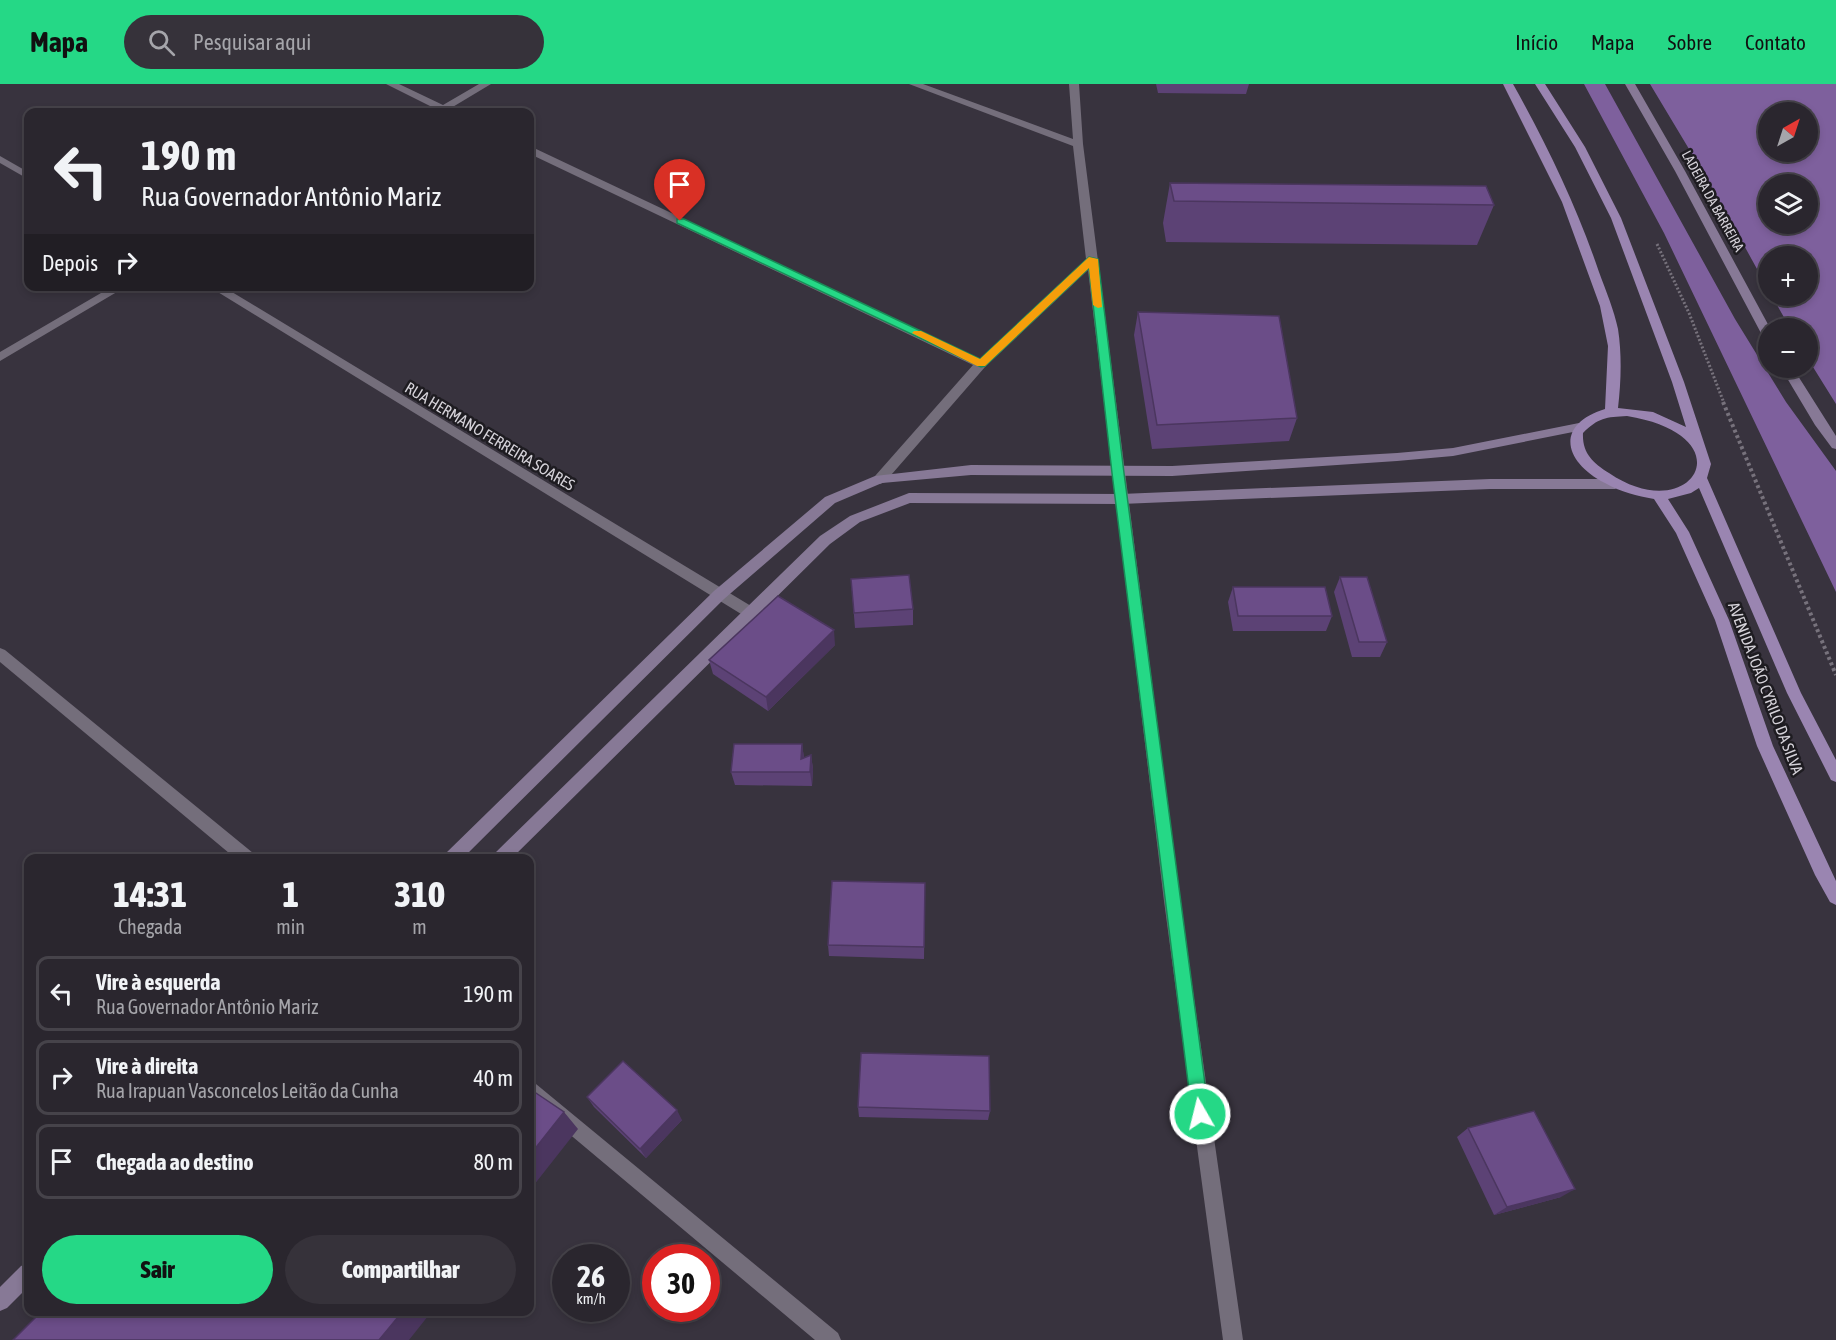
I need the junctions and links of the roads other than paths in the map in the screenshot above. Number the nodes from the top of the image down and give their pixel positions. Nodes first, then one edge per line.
1 (392, 84) edge
2 (486, 84) edge
3 (914, 84) edge
4 (1074, 84) edge
5 (1508, 84) edge
6 (1540, 84) edge
7 (1629, 84) edge
8 (438, 108) edge
9 (449, 108) edge
10 (1078, 144) junction
11 (534, 152) edge
12 (0, 159) edge
13 (24, 174) edge
14 (1093, 259) junction
15 (113, 291) edge
16 (221, 291) edge
17 (1759, 318) edge
18 (0, 357) edge
19 (981, 364) junction
20 (1793, 378) edge
21 (1611, 411) junction
22 (1579, 427) junction
23 (1836, 445) edge
24 (1699, 449) junction
25 (1118, 473) junction
26 (1701, 478) junction
27 (880, 479) junction
28 (1615, 484) junction
29 (1658, 494) junction
30 (1121, 499) junction
31 (719, 595) junction
32 (751, 613) junction
33 (0, 654) edge
34 (1836, 775) edge
35 (243, 854) edge
36 (456, 854) edge
37 (505, 854) edge
38 (1836, 897) edge
39 (534, 1093) edge
40 (24, 1277) edge
41 (0, 1301) edge
42 (831, 1340) edge
43 (1233, 1340) edge

1 - 8 street
2 - 9 street
3 - 10 street
4 - 10 street
5 - 21 main road
6 - 24 main road, AVENIDA JOÃO CYRILO DA SILVA
7 - 17 main road, LADEIRA DA BARREIRA
10 - 14 street
11 - 19 street
12 - 13 street
14 - 19 street
14 - 25 street
15 - 18 street
16 - 31 street, RUA HERMANO FERREIRA SOARES
19 - 27 street
20 - 23 main road
21 - 22 main road
21 - 24 main road
22 - 25 main road
22 - 28 main road
24 - 26 main road, AVENIDA JOÃO CYRILO DA SILVA
25 - 27 main road
25 - 30 street
26 - 29 main road
26 - 34 main road, AVENIDA JOÃO CYRILO DA SILVA
27 - 31 main road
28 - 29 main road
28 - 30 main road
29 - 38 main road, AVENIDA JOÃO CYRILO DA SILVA
30 - 32 main road
30 - 43 street
31 - 32 street, RUA HERMANO FERREIRA SOARES
31 - 36 main road
32 - 37 main road
33 - 35 street
39 - 42 street
40 - 41 main road

